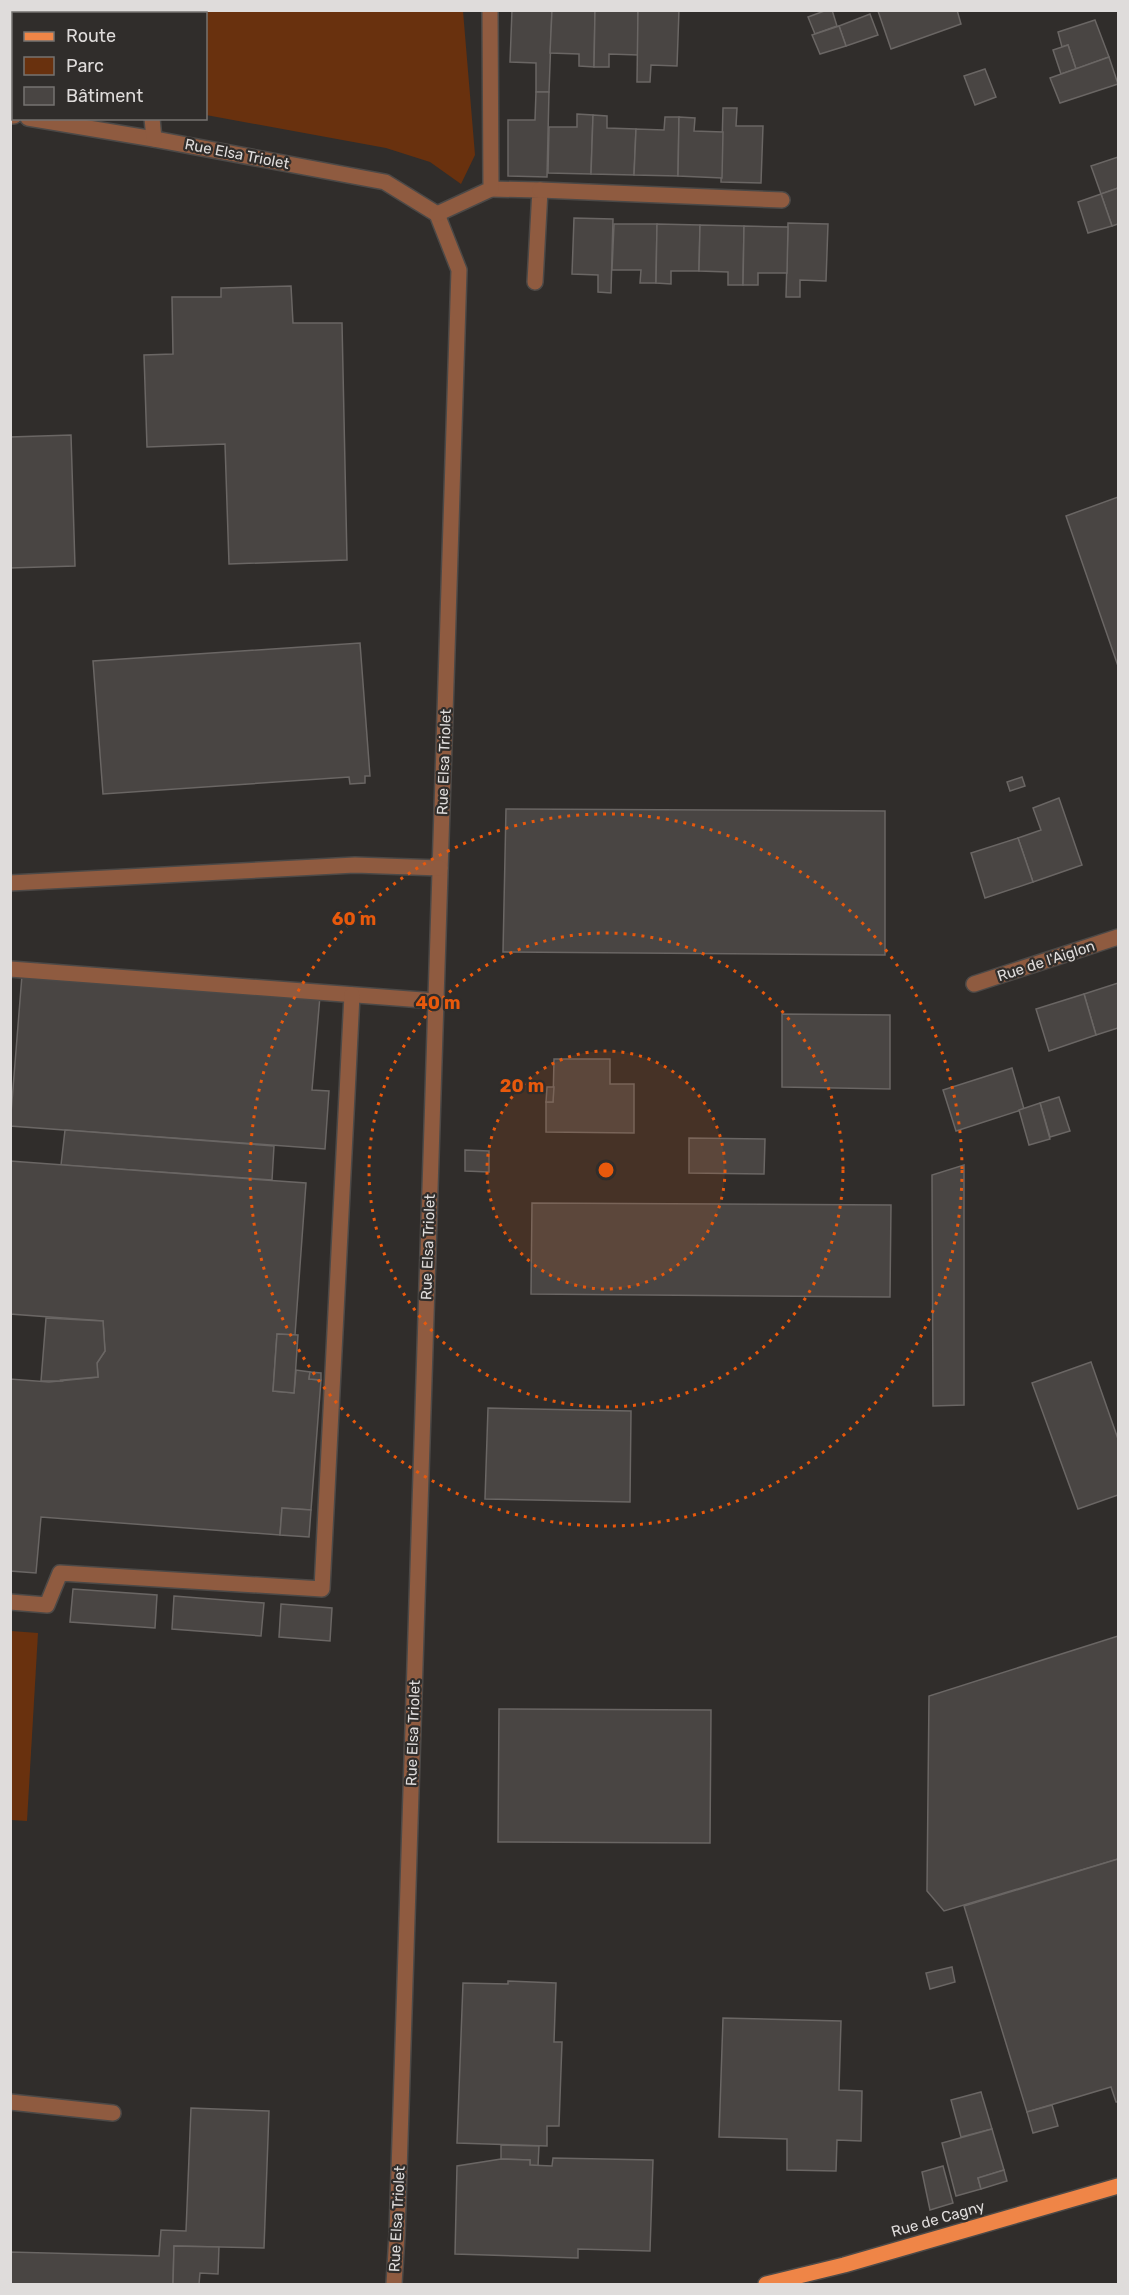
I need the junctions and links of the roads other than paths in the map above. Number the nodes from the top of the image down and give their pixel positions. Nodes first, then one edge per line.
1 (490, 10) edge
2 (40, 120) edge
3 (152, 120) edge
4 (154, 139) junction
5 (491, 189) junction
6 (540, 190) junction
7 (782, 200) dead end
8 (436, 214) junction
9 (535, 282) dead end
10 (440, 868) junction
11 (10, 883) edge
12 (1119, 937) edge
13 (10, 969) edge
14 (974, 984) dead end
15 (352, 995) junction
16 (436, 1001) junction
17 (10, 1602) edge
18 (10, 2102) edge
19 (113, 2113) dead end
20 (1119, 2186) edge
21 (394, 2284) edge
22 (766, 2284) edge

1 - 5 street
2 - 4 street, Rue Elsa Triolet
3 - 4 street
4 - 8 street, Rue Elsa Triolet
5 - 6 street
5 - 8 street
6 - 7 street
6 - 9 street
8 - 10 street, Rue Elsa Triolet
10 - 11 street
10 - 16 street, Rue Elsa Triolet
12 - 14 street, Rue de l'Aiglon
13 - 15 street
15 - 16 street
15 - 17 street
16 - 21 street, Rue Elsa Triolet
18 - 19 street
20 - 22 main road, Rue de Cagny

